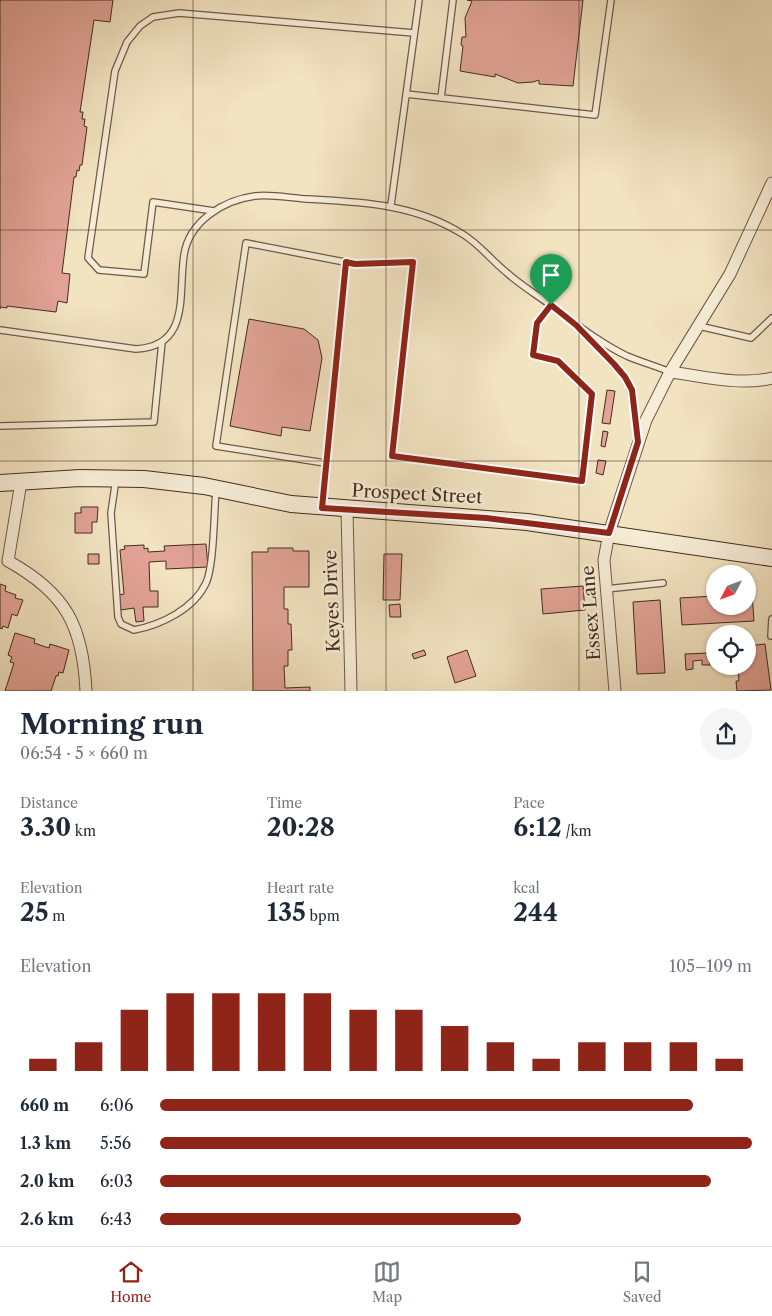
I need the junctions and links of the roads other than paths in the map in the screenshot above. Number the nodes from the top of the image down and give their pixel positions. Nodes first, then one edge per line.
1 (419, 0) edge
2 (453, 0) edge
3 (610, 0) edge
4 (414, 33) junction
5 (406, 94) junction
6 (441, 98) junction
7 (772, 183) edge
8 (391, 206) junction
9 (214, 210) junction
10 (346, 262) junction
11 (551, 305) junction
12 (772, 318) edge
13 (576, 325) junction
14 (700, 326) junction
15 (0, 330) edge
16 (162, 342) junction
17 (670, 372) junction
18 (772, 378) edge
19 (0, 426) edge
20 (638, 442) junction
21 (325, 464) junction
22 (116, 477) junction
23 (21, 482) junction
24 (0, 483) edge
25 (216, 489) junction
26 (322, 508) junction
27 (347, 510) junction
28 (609, 533) junction
29 (772, 558) edge
30 (4, 560) edge
31 (663, 583) dead end
32 (606, 589) junction
33 (772, 619) edge
34 (771, 636) edge
35 (86, 691) edge
36 (351, 691) edge
37 (615, 691) edge

1 - 4 lane
2 - 6 lane
3 - 6 lane
4 - 5 lane
4 - 9 lane
5 - 6 lane
5 - 8 lane
7 - 14 street, Essex Lane
8 - 9 lane
8 - 11 lane
9 - 16 lane
10 - 11 lane
10 - 21 lane
10 - 21 lane
11 - 13 lane
12 - 14 lane
13 - 17 lane
13 - 20 lane
14 - 17 street, Essex Lane
15 - 16 lane
16 - 19 lane
17 - 18 street
17 - 20 street, Essex Lane
20 - 28 street, Essex Lane
21 - 26 lane
22 - 23 street, Prospect Street
22 - 25 street, Prospect Street
22 - 25 lane
23 - 24 street, Prospect Street
23 - 30 street
25 - 26 street, Prospect Street
26 - 27 street, Prospect Street
27 - 28 street, Prospect Street
27 - 36 street, Keyes Drive
28 - 29 street, Prospect Street
28 - 32 street, Essex Lane
30 - 35 street
31 - 32 lane
32 - 37 street, Essex Lane
33 - 34 lane

